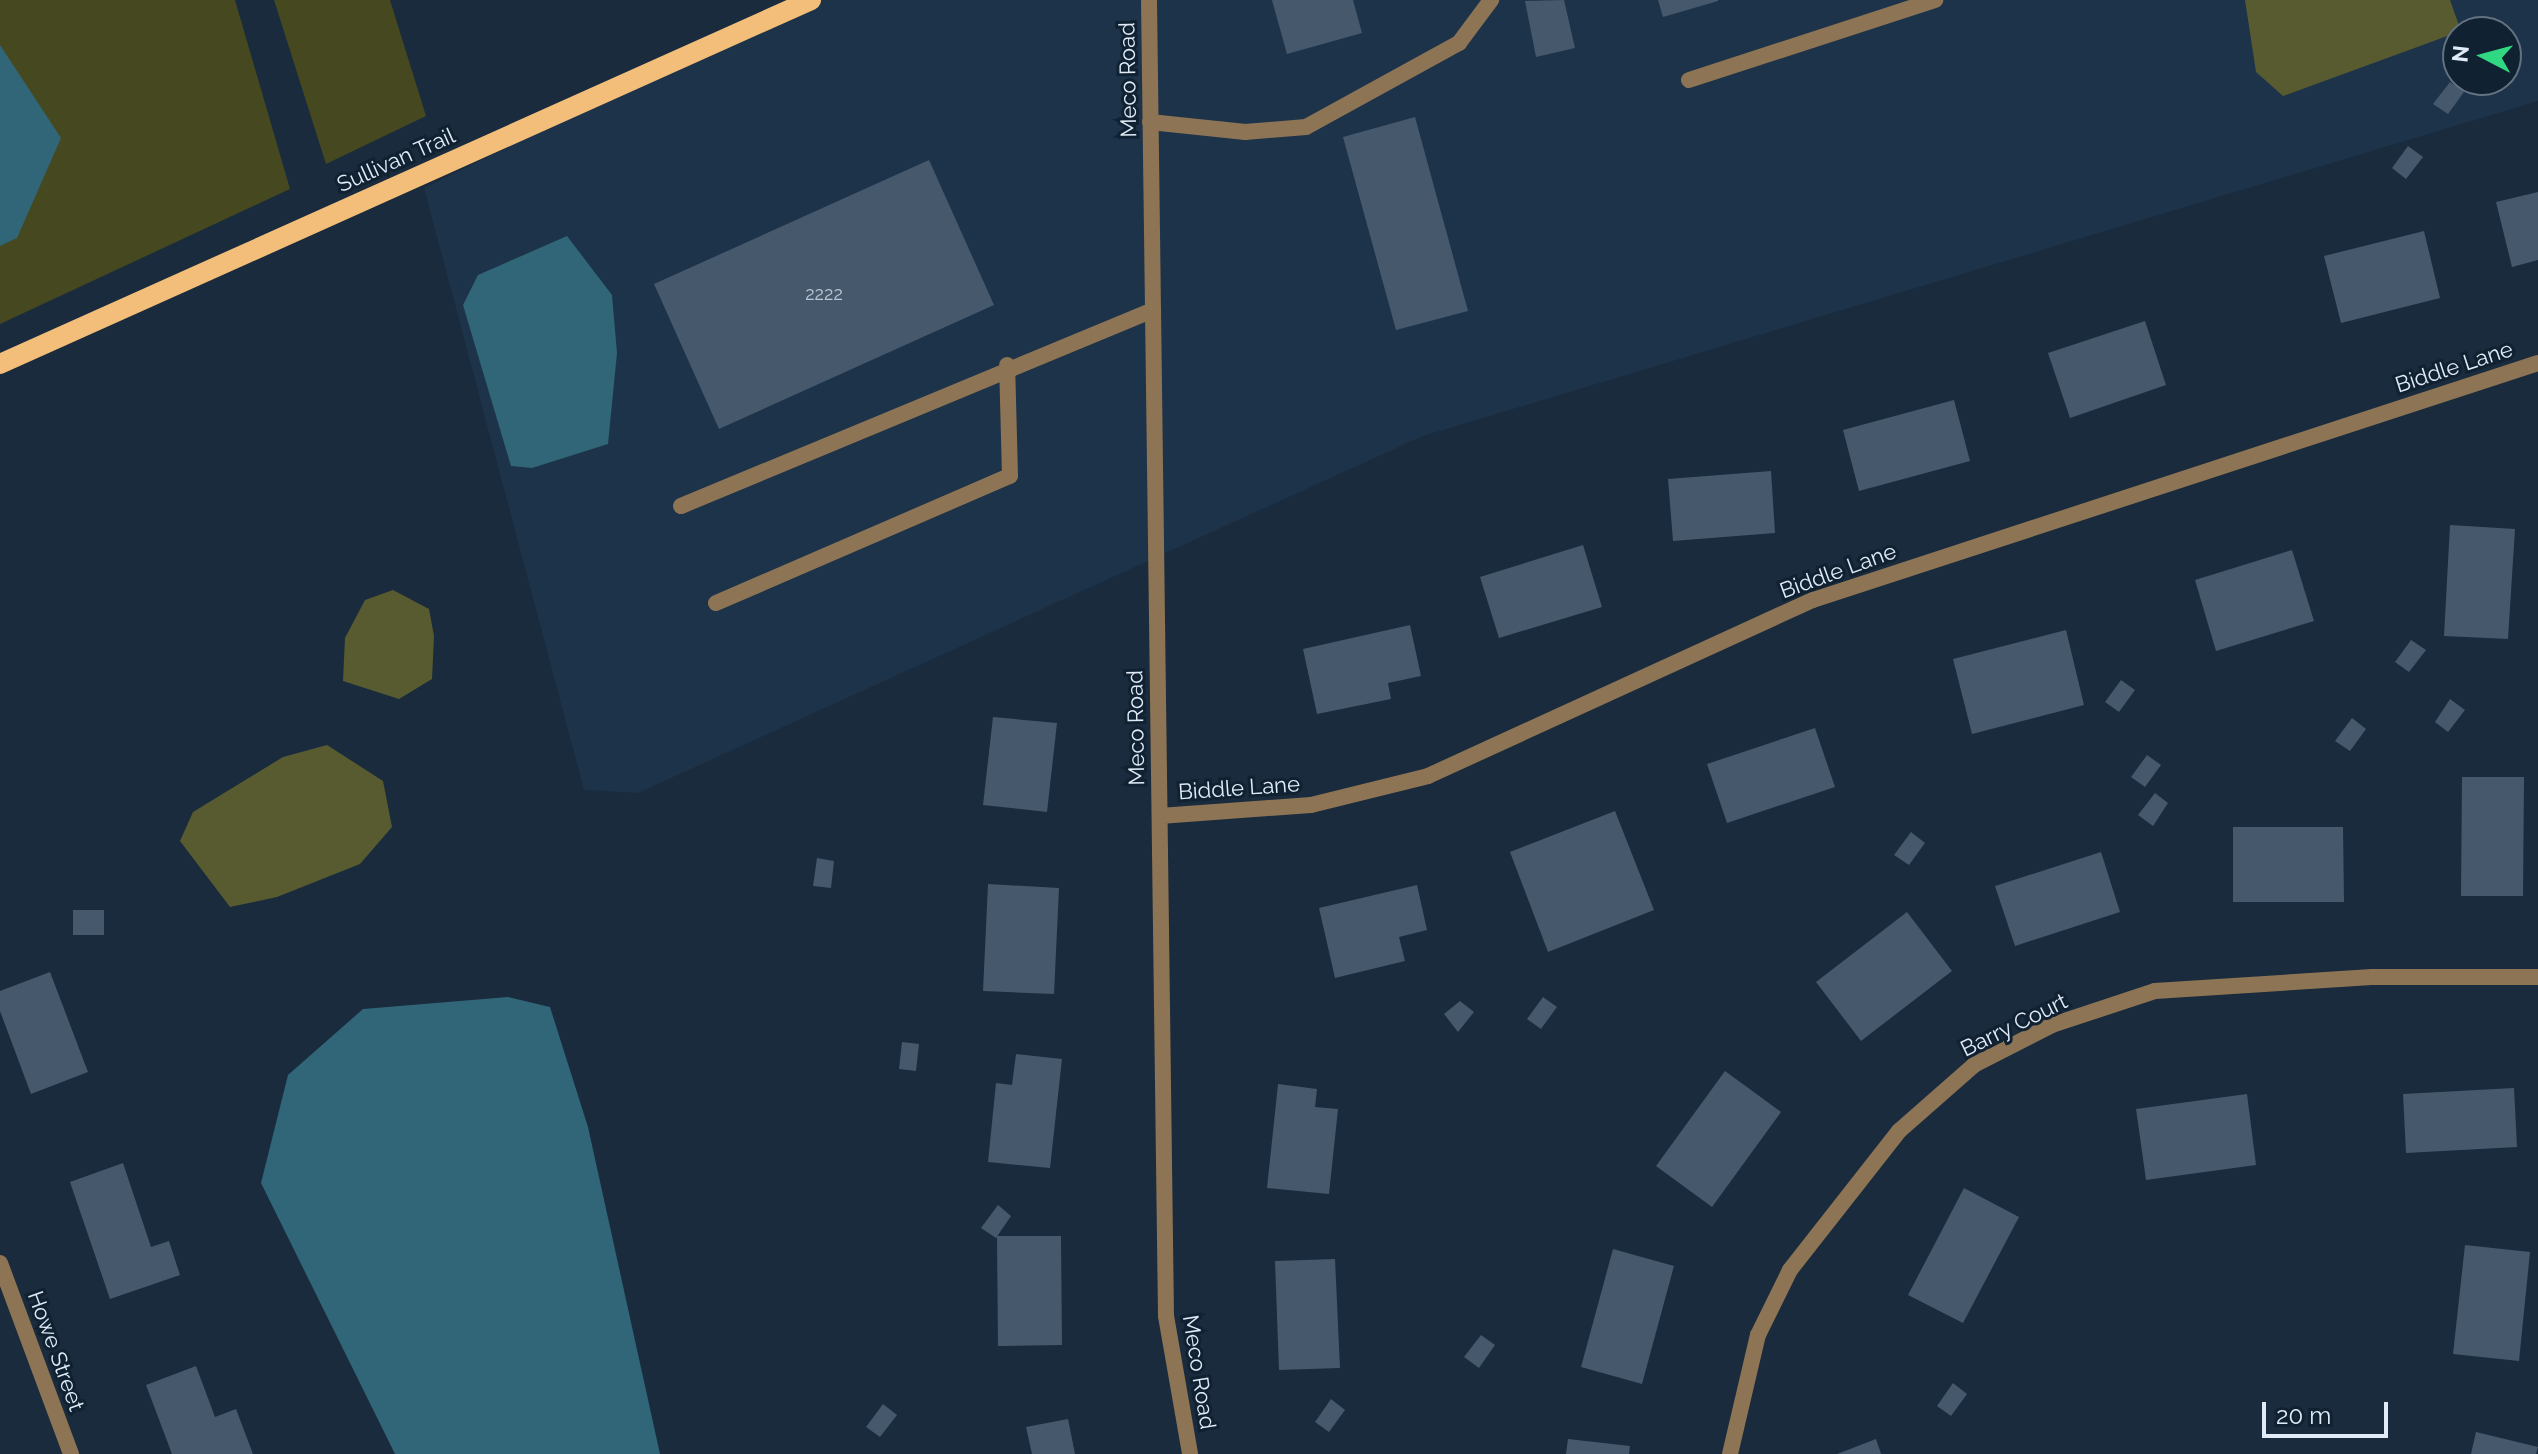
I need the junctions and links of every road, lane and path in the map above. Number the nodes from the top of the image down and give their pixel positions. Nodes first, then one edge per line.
1 (811, 0) edge
2 (1149, 0) edge
3 (1491, 0) edge
4 (1935, 0) edge
5 (1689, 80) dead end
6 (1150, 122) junction
7 (1153, 310) junction
8 (2538, 363) edge
9 (0, 364) edge
10 (1007, 365) junction
11 (681, 506) dead end
12 (716, 603) dead end
13 (1160, 816) junction
14 (2538, 977) edge
15 (0, 1263) edge
16 (71, 1454) edge
17 (1190, 1454) edge
18 (1730, 1454) edge

1 - 9 main road, Sullivan Trail
2 - 6 street, Meco Road
3 - 6 street
4 - 5 street
6 - 7 street, Meco Road
7 - 10 street
7 - 13 street, Meco Road
8 - 13 street, Biddle Lane
10 - 11 street
10 - 12 street
13 - 17 street, Meco Road
14 - 18 street, Barry Court
15 - 16 street, Howe Street

